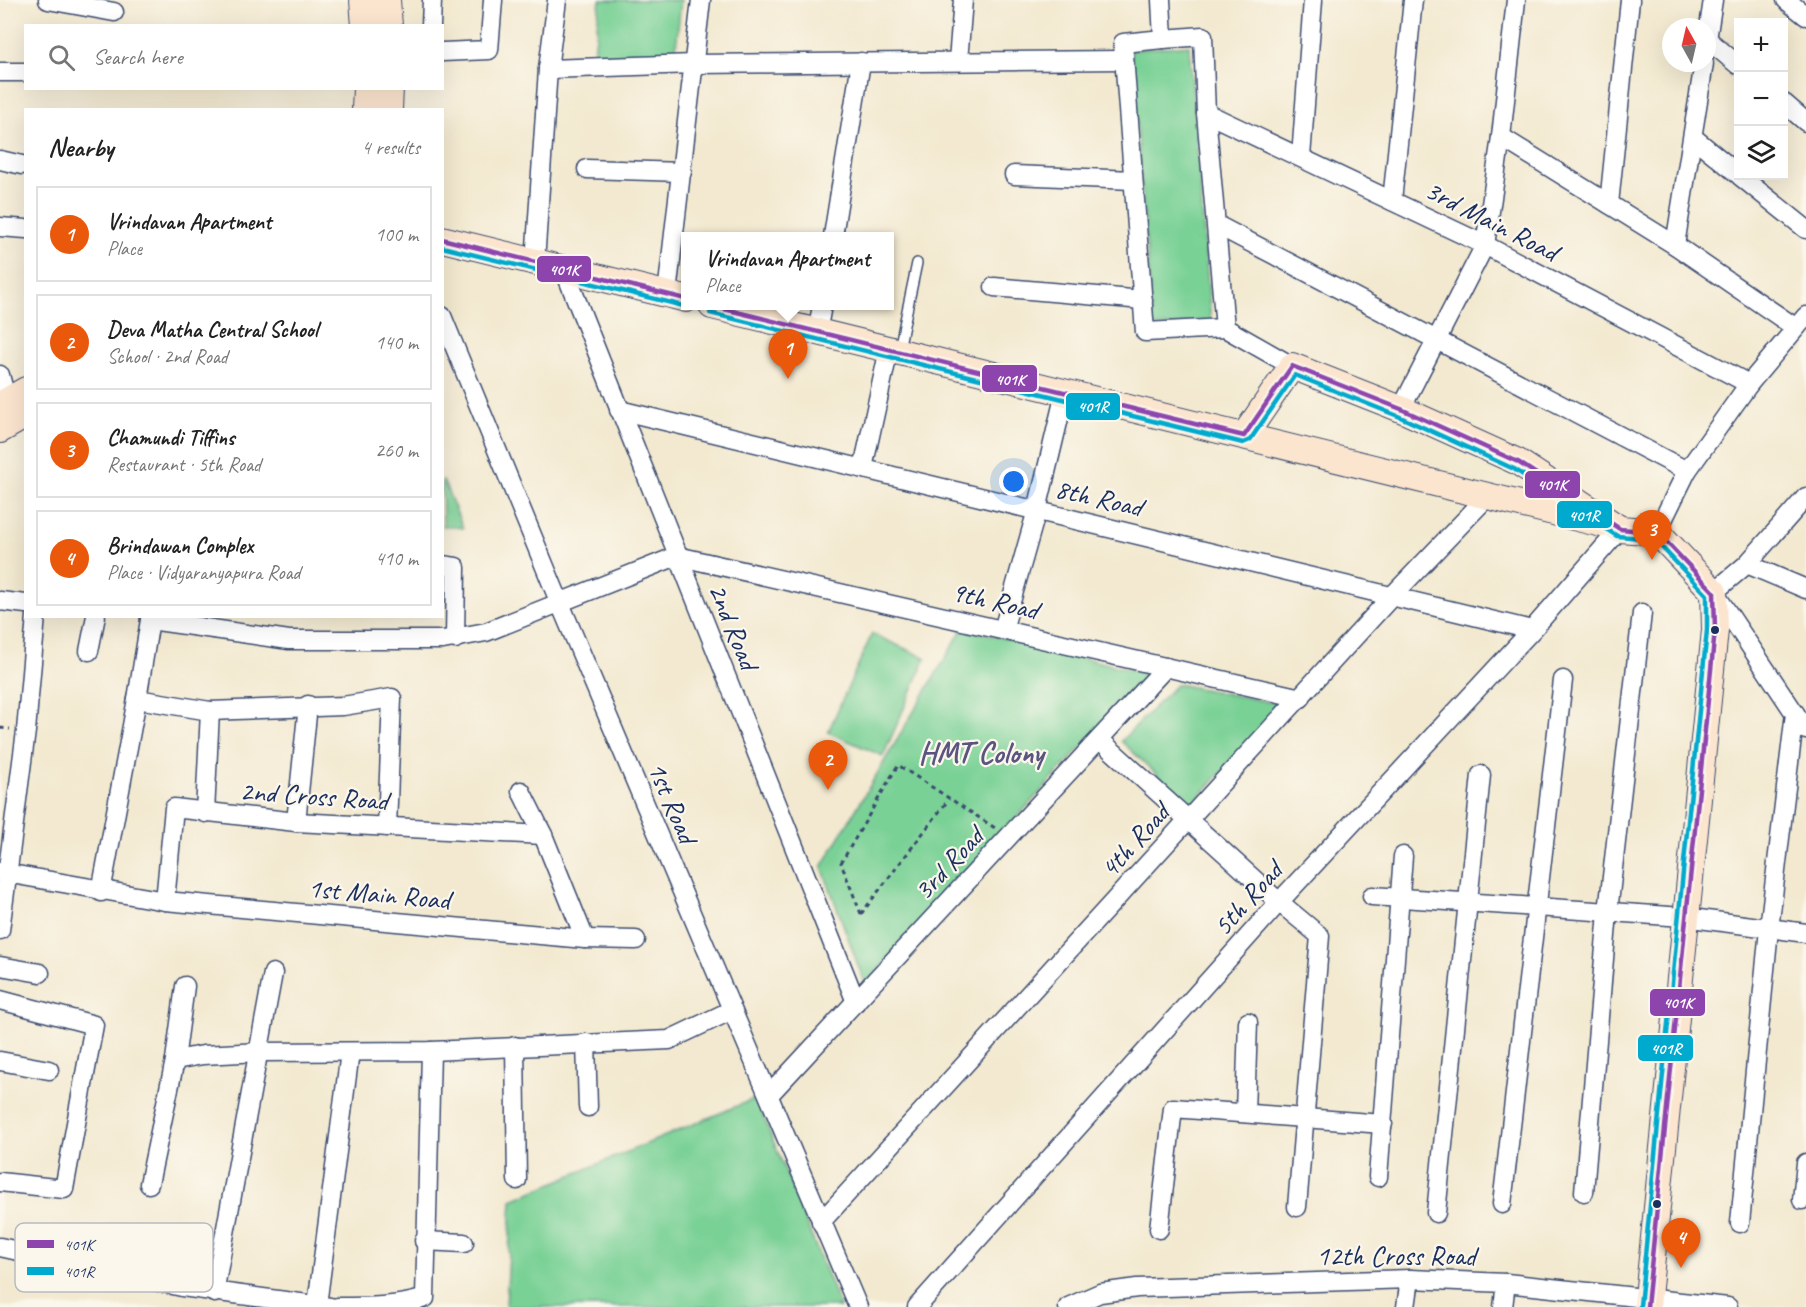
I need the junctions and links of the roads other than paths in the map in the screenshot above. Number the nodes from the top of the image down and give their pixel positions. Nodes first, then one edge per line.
1 (48, 0) edge
2 (363, 0) edge
3 (387, 0) edge
4 (432, 0) edge
5 (493, 0) edge
6 (557, 0) edge
7 (701, 0) edge
8 (963, 0) edge
9 (1161, 0) edge
10 (1313, 0) edge
11 (1413, 0) edge
12 (1516, 0) edge
13 (1630, 0) edge
14 (1713, 0) edge
15 (1786, 0) edge
16 (114, 12) edge
17 (1806, 16) edge
18 (1710, 18) edge
19 (365, 24) edge
20 (389, 24) edge
21 (431, 24) edge
22 (1163, 39) junction
23 (1716, 47) edge
24 (444, 52) edge
25 (1123, 60) junction
26 (958, 61) junction
27 (861, 62) junction
28 (1734, 62) edge
29 (694, 64) junction
30 (548, 69) junction
31 (0, 72) edge
32 (24, 72) edge
33 (1703, 72) edge
34 (366, 90) edge
35 (390, 90) edge
36 (1788, 106) edge
37 (365, 108) edge
38 (389, 108) edge
39 (1206, 113) junction
40 (1806, 122) edge
41 (1501, 137) junction
42 (1694, 138) junction
43 (1301, 157) junction
44 (0, 160) edge
45 (22, 165) dead end
46 (587, 169) dead end
47 (1734, 171) edge
48 (682, 172) junction
49 (1014, 175) dead end
50 (1133, 180) junction
51 (1745, 180) edge
52 (1392, 201) junction
53 (1609, 204) junction
54 (1217, 225) junction
55 (0, 226) edge
56 (1806, 229) edge
57 (24, 230) edge
58 (834, 232) edge
59 (444, 239) edge
60 (1485, 245) junction
61 (1675, 245) junction
62 (535, 262) junction
63 (917, 263) dead end
64 (564, 269) junction
65 (994, 287) dead end
66 (676, 297) edge
67 (1143, 300) junction
68 (728, 310) edge
69 (821, 310) edge
70 (444, 321) edge
71 (1801, 322) edge
72 (1225, 327) junction
73 (817, 332) junction
74 (1436, 341) junction
75 (894, 350) junction
76 (1292, 366) junction
77 (0, 375) edge
78 (1749, 384) junction
79 (1065, 393) junction
80 (15, 403) edge
81 (1401, 409) junction
82 (619, 410) junction
83 (0, 430) edge
84 (1244, 436) junction
85 (863, 468) junction
86 (1687, 471) junction
87 (1488, 496) junction
88 (1806, 497) edge
89 (1037, 510) junction
90 (1620, 529) junction
91 (1657, 532) junction
92 (677, 555) junction
93 (1747, 564) junction
94 (444, 565) edge
95 (1806, 589) edge
96 (1714, 592) junction
97 (1393, 595) junction
98 (0, 601) edge
99 (559, 601) junction
100 (24, 604) edge
101 (1642, 613) dead end
102 (36, 618) edge
103 (96, 618) edge
104 (150, 618) edge
105 (1003, 630) junction
106 (1532, 630) junction
107 (455, 639) junction
108 (89, 651) dead end
109 (1166, 667) junction
110 (1563, 680) dead end
111 (1301, 698) junction
112 (137, 699) junction
113 (308, 705) junction
114 (210, 711) junction
115 (1795, 714) junction
116 (1806, 730) edge
117 (1100, 740) junction
118 (1481, 775) dead end
119 (521, 791) dead end
120 (205, 813) junction
121 (1188, 820) junction
122 (296, 822) junction
123 (387, 827) junction
124 (543, 835) junction
125 (1403, 856) dead end
126 (4, 874) edge
127 (101, 892) junction
128 (1372, 896) dead end
129 (1399, 898) junction
130 (165, 901) junction
131 (1279, 902) junction
132 (1469, 903) junction
133 (1536, 907) junction
134 (1608, 912) junction
135 (1684, 917) junction
136 (1769, 928) junction
137 (0, 930) edge
138 (1806, 933) edge
139 (585, 939) junction
140 (636, 940) dead end
141 (0, 966) edge
142 (40, 973) dead end
143 (273, 973) dead end
144 (185, 986) dead end
145 (0, 999) edge
146 (855, 1002) junction
147 (732, 1010) junction
148 (1248, 1022) dead end
149 (586, 1043) junction
150 (515, 1046) junction
151 (431, 1051) junction
152 (260, 1052) junction
153 (351, 1052) junction
154 (175, 1059) junction
155 (0, 1061) edge
156 (49, 1070) dead end
157 (769, 1095) junction
158 (588, 1107) dead end
159 (1245, 1113) junction
160 (1305, 1117) junction
161 (1383, 1124) junction
162 (1806, 1163) edge
163 (1378, 1177) dead end
164 (517, 1180) dead end
165 (0, 1182) edge
166 (149, 1184) dead end
167 (1584, 1192) dead end
168 (1802, 1200) dead end
169 (1502, 1204) dead end
170 (1297, 1207) dead end
171 (1436, 1213) dead end
172 (821, 1222) junction
173 (1740, 1223) dead end
174 (1160, 1229) dead end
175 (424, 1241) junction
176 (464, 1243) dead end
177 (0, 1247) edge
178 (15, 1250) edge
179 (1410, 1279) junction
180 (1506, 1283) junction
181 (209, 1292) edge
182 (214, 1293) junction
183 (430, 1302) edge
184 (1647, 1302) edge
185 (323, 1306) edge
186 (337, 1307) edge
187 (858, 1307) edge
188 (917, 1307) edge
189 (1068, 1307) edge
190 (1406, 1307) edge
191 (1503, 1307) edge
192 (1728, 1307) edge

1 - 16 street
2 - 19 main road
3 - 20 main road
4 - 21 street
5 - 24 street
6 - 30 street
7 - 29 street
8 - 26 street
9 - 22 street
10 - 43 street
11 - 52 street
12 - 41 street
13 - 53 street
14 - 18 street
15 - 17 street
22 - 25 street
22 - 39 street
23 - 28 street
25 - 26 street
25 - 50 street
26 - 27 street
27 - 29 street
27 - 58 street
29 - 30 street
29 - 48 street
30 - 62 street
31 - 32 street
33 - 42 street
34 - 37 main road
35 - 38 main road
36 - 40 street
39 - 43 street, 3rd Main Road
39 - 54 street
41 - 53 street
41 - 60 street
42 - 47 street
42 - 61 street
43 - 52 street, 3rd Main Road
44 - 45 street
46 - 48 street
48 - 66 street
49 - 50 street
50 - 67 street
51 - 56 street
52 - 60 street, 3rd Main Road
53 - 61 street
54 - 72 street
54 - 74 street
55 - 57 street
59 - 62 main road
60 - 74 street
60 - 78 street, 3rd Main Road
61 - 71 street
62 - 64 main road
63 - 75 lane
64 - 66 main road
64 - 82 street, 2nd Road
65 - 67 street
67 - 72 street
68 - 73 main road
69 - 73 street
70 - 99 street, 1st Road
71 - 78 street
72 - 76 street
73 - 75 main road
74 - 81 street
74 - 86 street
75 - 79 main road
75 - 85 street
76 - 81 main road
76 - 84 main road
77 - 80 street
78 - 86 street
79 - 84 main road
79 - 89 street
80 - 83 main road
81 - 90 main road
82 - 85 street, 8th Road
82 - 92 street, 2nd Road
84 - 87 main road
85 - 89 street, 8th Road
86 - 91 street
87 - 90 main road
87 - 97 street, 4th Road
88 - 93 street
89 - 97 street, 8th Road
89 - 105 street
90 - 91 main road
90 - 106 street, 5th Road
91 - 96 main road
92 - 99 street
92 - 105 street, 9th Road
92 - 146 street, 2nd Road
93 - 95 street
93 - 96 street
94 - 107 street
96 - 115 street
96 - 135 main road
97 - 106 street, 8th Road
97 - 111 street, 4th Road
98 - 100 street
99 - 107 street
99 - 147 street, 1st Road
101 - 134 street
102 - 126 street
103 - 108 street
104 - 107 street
104 - 112 street
105 - 109 street, 9th Road
106 - 131 street, 5th Road
109 - 111 street, 9th Road
109 - 117 street, 3rd Road
110 - 133 street
111 - 121 street, 4th Road
112 - 114 street
112 - 127 street
113 - 114 street
113 - 122 street
113 - 123 street
114 - 120 street
115 - 116 street
115 - 136 street
117 - 121 street
117 - 146 street, 3rd Road
118 - 132 street
119 - 124 street
120 - 122 street, 2nd Cross Road
120 - 130 street, 2nd Cross Road
121 - 131 street
121 - 172 street, 4th Road
122 - 123 street, 2nd Cross Road
123 - 124 street, 2nd Cross Road
124 - 139 street
125 - 129 street
126 - 127 street, 1st Main Road
126 - 137 street
127 - 130 street, 1st Main Road
128 - 129 street
129 - 132 street
129 - 161 street
130 - 139 street, 1st Main Road
131 - 160 street
131 - 188 street, 5th Road
132 - 133 street
132 - 171 street
133 - 134 street
133 - 169 street
134 - 135 street
134 - 167 street
135 - 136 street
135 - 184 main road
136 - 138 street
136 - 173 street
139 - 140 street, 1st Main Road
141 - 142 street
143 - 152 street
144 - 154 street
145 - 165 street
146 - 157 street, 3rd Road
147 - 149 street
147 - 157 street, 1st Road
148 - 159 street
149 - 150 street
149 - 158 street
150 - 151 street
150 - 164 street
151 - 153 street
151 - 175 street
152 - 153 street
152 - 154 street
152 - 182 street
153 - 185 street
154 - 166 street
155 - 156 street
157 - 172 street, 1st Road
159 - 160 street
159 - 174 street
160 - 161 street
160 - 170 street
161 - 163 street
162 - 168 street
172 - 187 street, 1st Road
175 - 176 street
175 - 183 street
177 - 178 street
179 - 180 street, 12th Cross Road
179 - 189 street, 12th Cross Road
179 - 190 street
180 - 184 street, 12th Cross Road
180 - 191 street
181 - 182 street
182 - 185 street
183 - 186 street
184 - 192 street, 12th Cross Road

